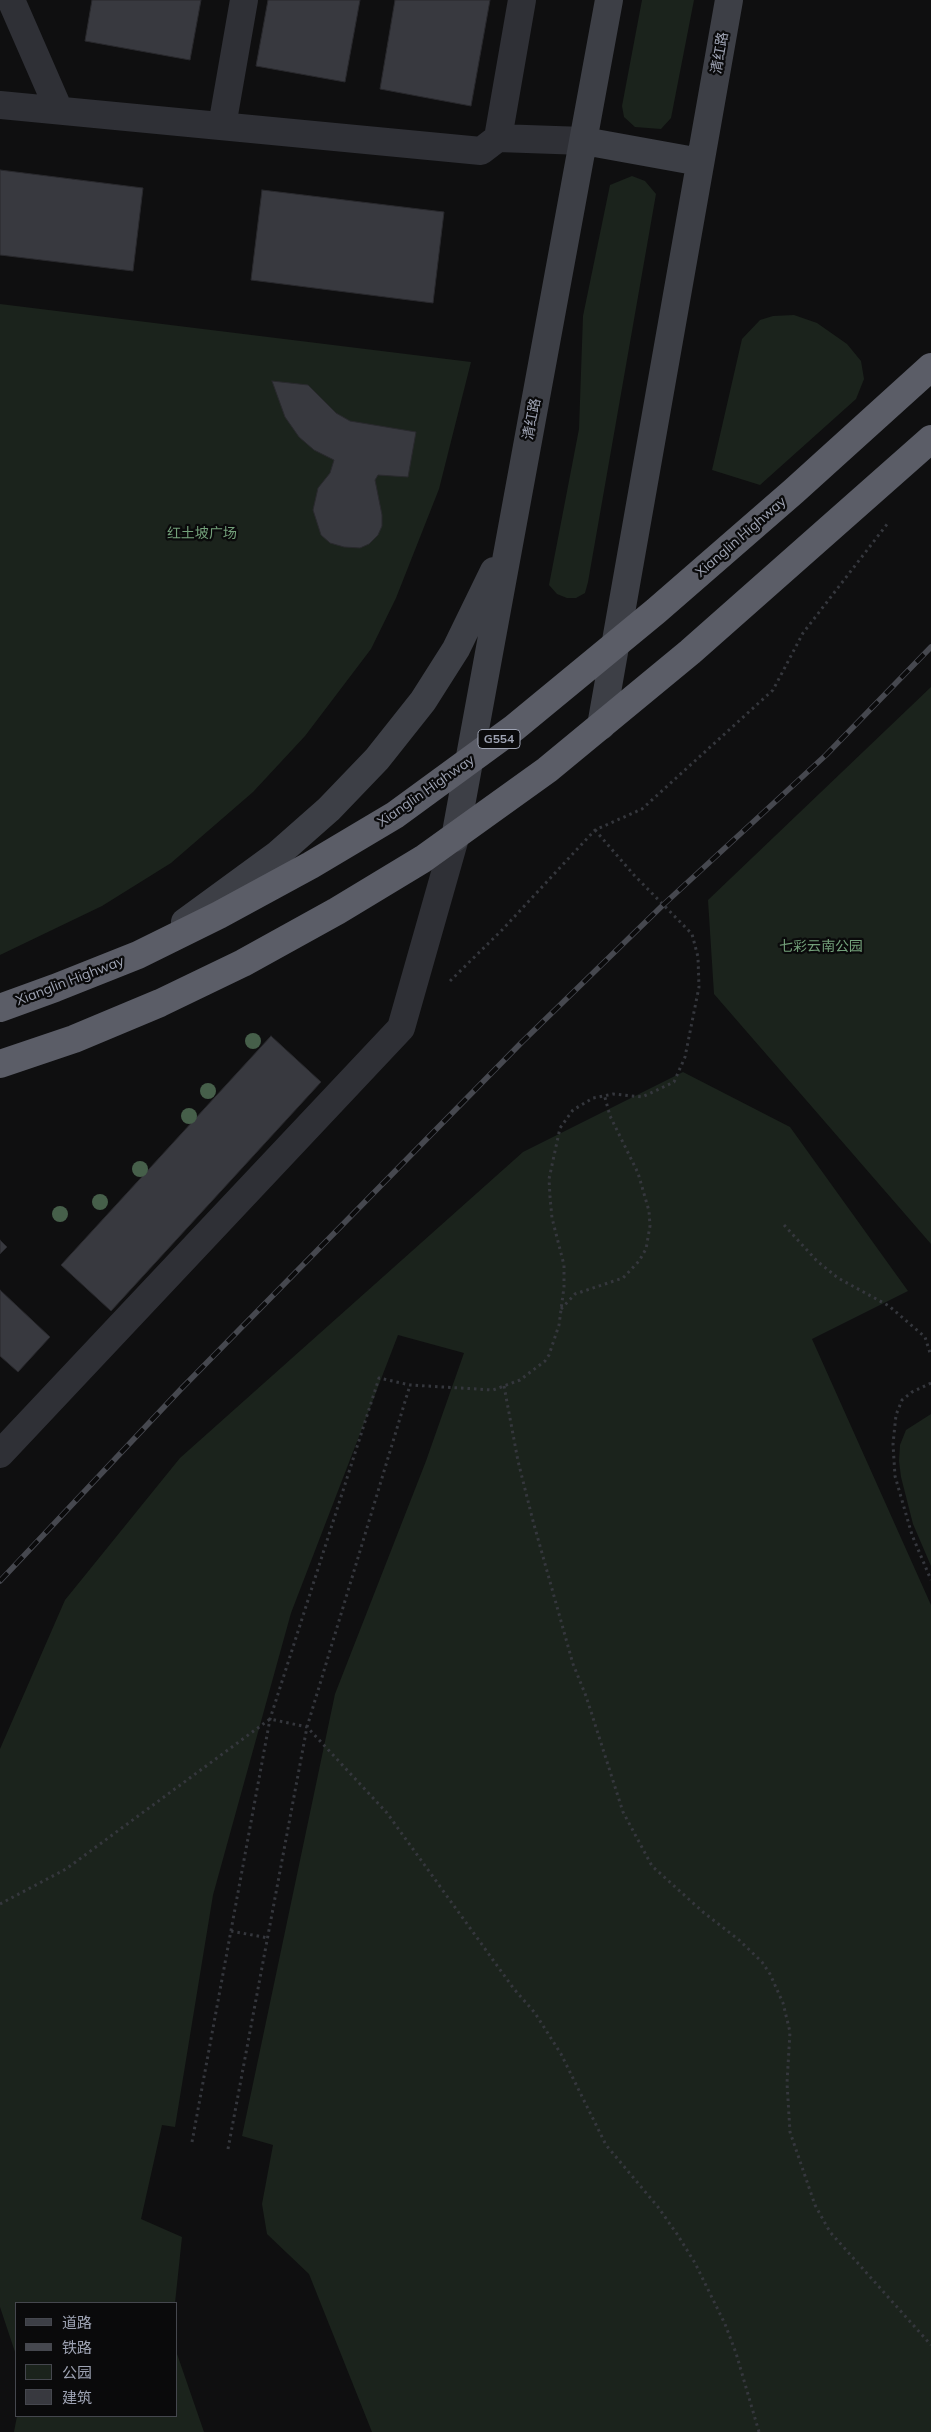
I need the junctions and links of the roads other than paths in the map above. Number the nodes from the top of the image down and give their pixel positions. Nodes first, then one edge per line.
1 (11, 0) edge
2 (244, 0) edge
3 (522, 0) edge
4 (609, 0) edge
5 (729, 0) edge
6 (0, 106) edge
7 (59, 110) junction
8 (222, 126) junction
9 (498, 138) junction
10 (584, 141) junction
11 (700, 162) junction
12 (931, 367) edge
13 (931, 439) edge
14 (513, 521) junction
15 (615, 645) junction
16 (601, 726) junction
17 (469, 762) junction
18 (455, 838) junction
19 (138, 954) junction
20 (0, 1008) edge
21 (0, 1064) edge
22 (0, 1454) edge

1 - 7 street
2 - 8 street
3 - 9 street
4 - 10 main road, 清红路
5 - 11 main road, 清红路
6 - 7 street
7 - 8 street
8 - 9 street
9 - 10 street
10 - 11 main road
10 - 14 main road, 清红路
11 - 15 main road, 清红路
12 - 15 highway, Xianglin Highway / G554
13 - 16 highway
14 - 17 main road, 清红路
14 - 19 main road
15 - 16 main road, 清红路
15 - 17 highway, Xianglin Highway / G554
16 - 18 highway
17 - 18 main road, 清红路
17 - 19 highway, Xianglin Highway / G554
18 - 21 highway
18 - 22 street
19 - 20 highway, Xianglin Highway / G554

